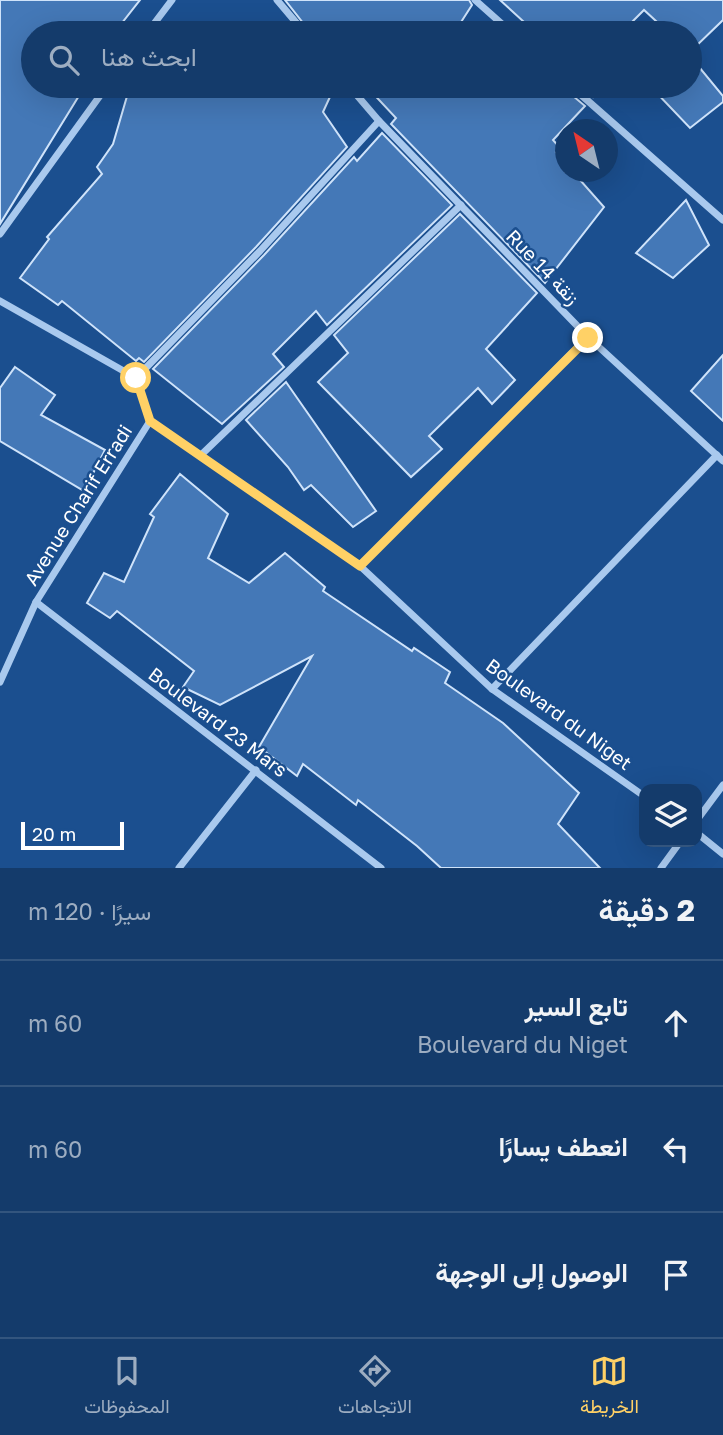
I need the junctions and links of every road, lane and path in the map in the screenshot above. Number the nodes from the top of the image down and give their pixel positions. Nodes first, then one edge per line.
1 (172, 0) edge
2 (276, 0) edge
3 (475, 0) edge
4 (156, 21) edge
5 (294, 21) edge
6 (499, 21) edge
7 (98, 98) edge
8 (359, 98) edge
9 (586, 98) edge
10 (379, 121) junction
11 (461, 205) junction
12 (723, 220) edge
13 (0, 234) edge
14 (0, 301) edge
15 (588, 338) junction
16 (136, 378) junction
17 (150, 421) junction
18 (200, 456) junction
19 (720, 458) edge
20 (360, 566) junction
21 (36, 602) junction
22 (0, 682) edge
23 (492, 690) junction
24 (256, 770) junction
25 (723, 785) edge
26 (639, 793) edge
27 (702, 813) edge
28 (702, 837) edge
29 (676, 847) edge
30 (723, 854) edge
31 (179, 868) edge
32 (381, 868) edge
33 (661, 868) edge

1 - 4 street
2 - 5 street
3 - 6 street
7 - 13 street
8 - 10 street, Rue 14 زنقة
9 - 12 street
10 - 11 street, Rue 14 زنقة
10 - 16 street
11 - 15 street, Rue 14 زنقة
11 - 18 street
14 - 16 street
15 - 19 street, Rue 14 زنقة
15 - 20 street
16 - 17 street
17 - 18 street, Boulevard du Niget
17 - 21 street, Avenue Charif Erradi
18 - 20 street, Boulevard du Niget
19 - 23 street
20 - 23 street, Boulevard du Niget
21 - 22 street, Avenue Charif Erradi
21 - 24 street, Boulevard 23 Mars
23 - 26 street, Boulevard du Niget
24 - 31 street
24 - 32 street, Boulevard 23 Mars
25 - 27 street
28 - 30 street
29 - 33 street

